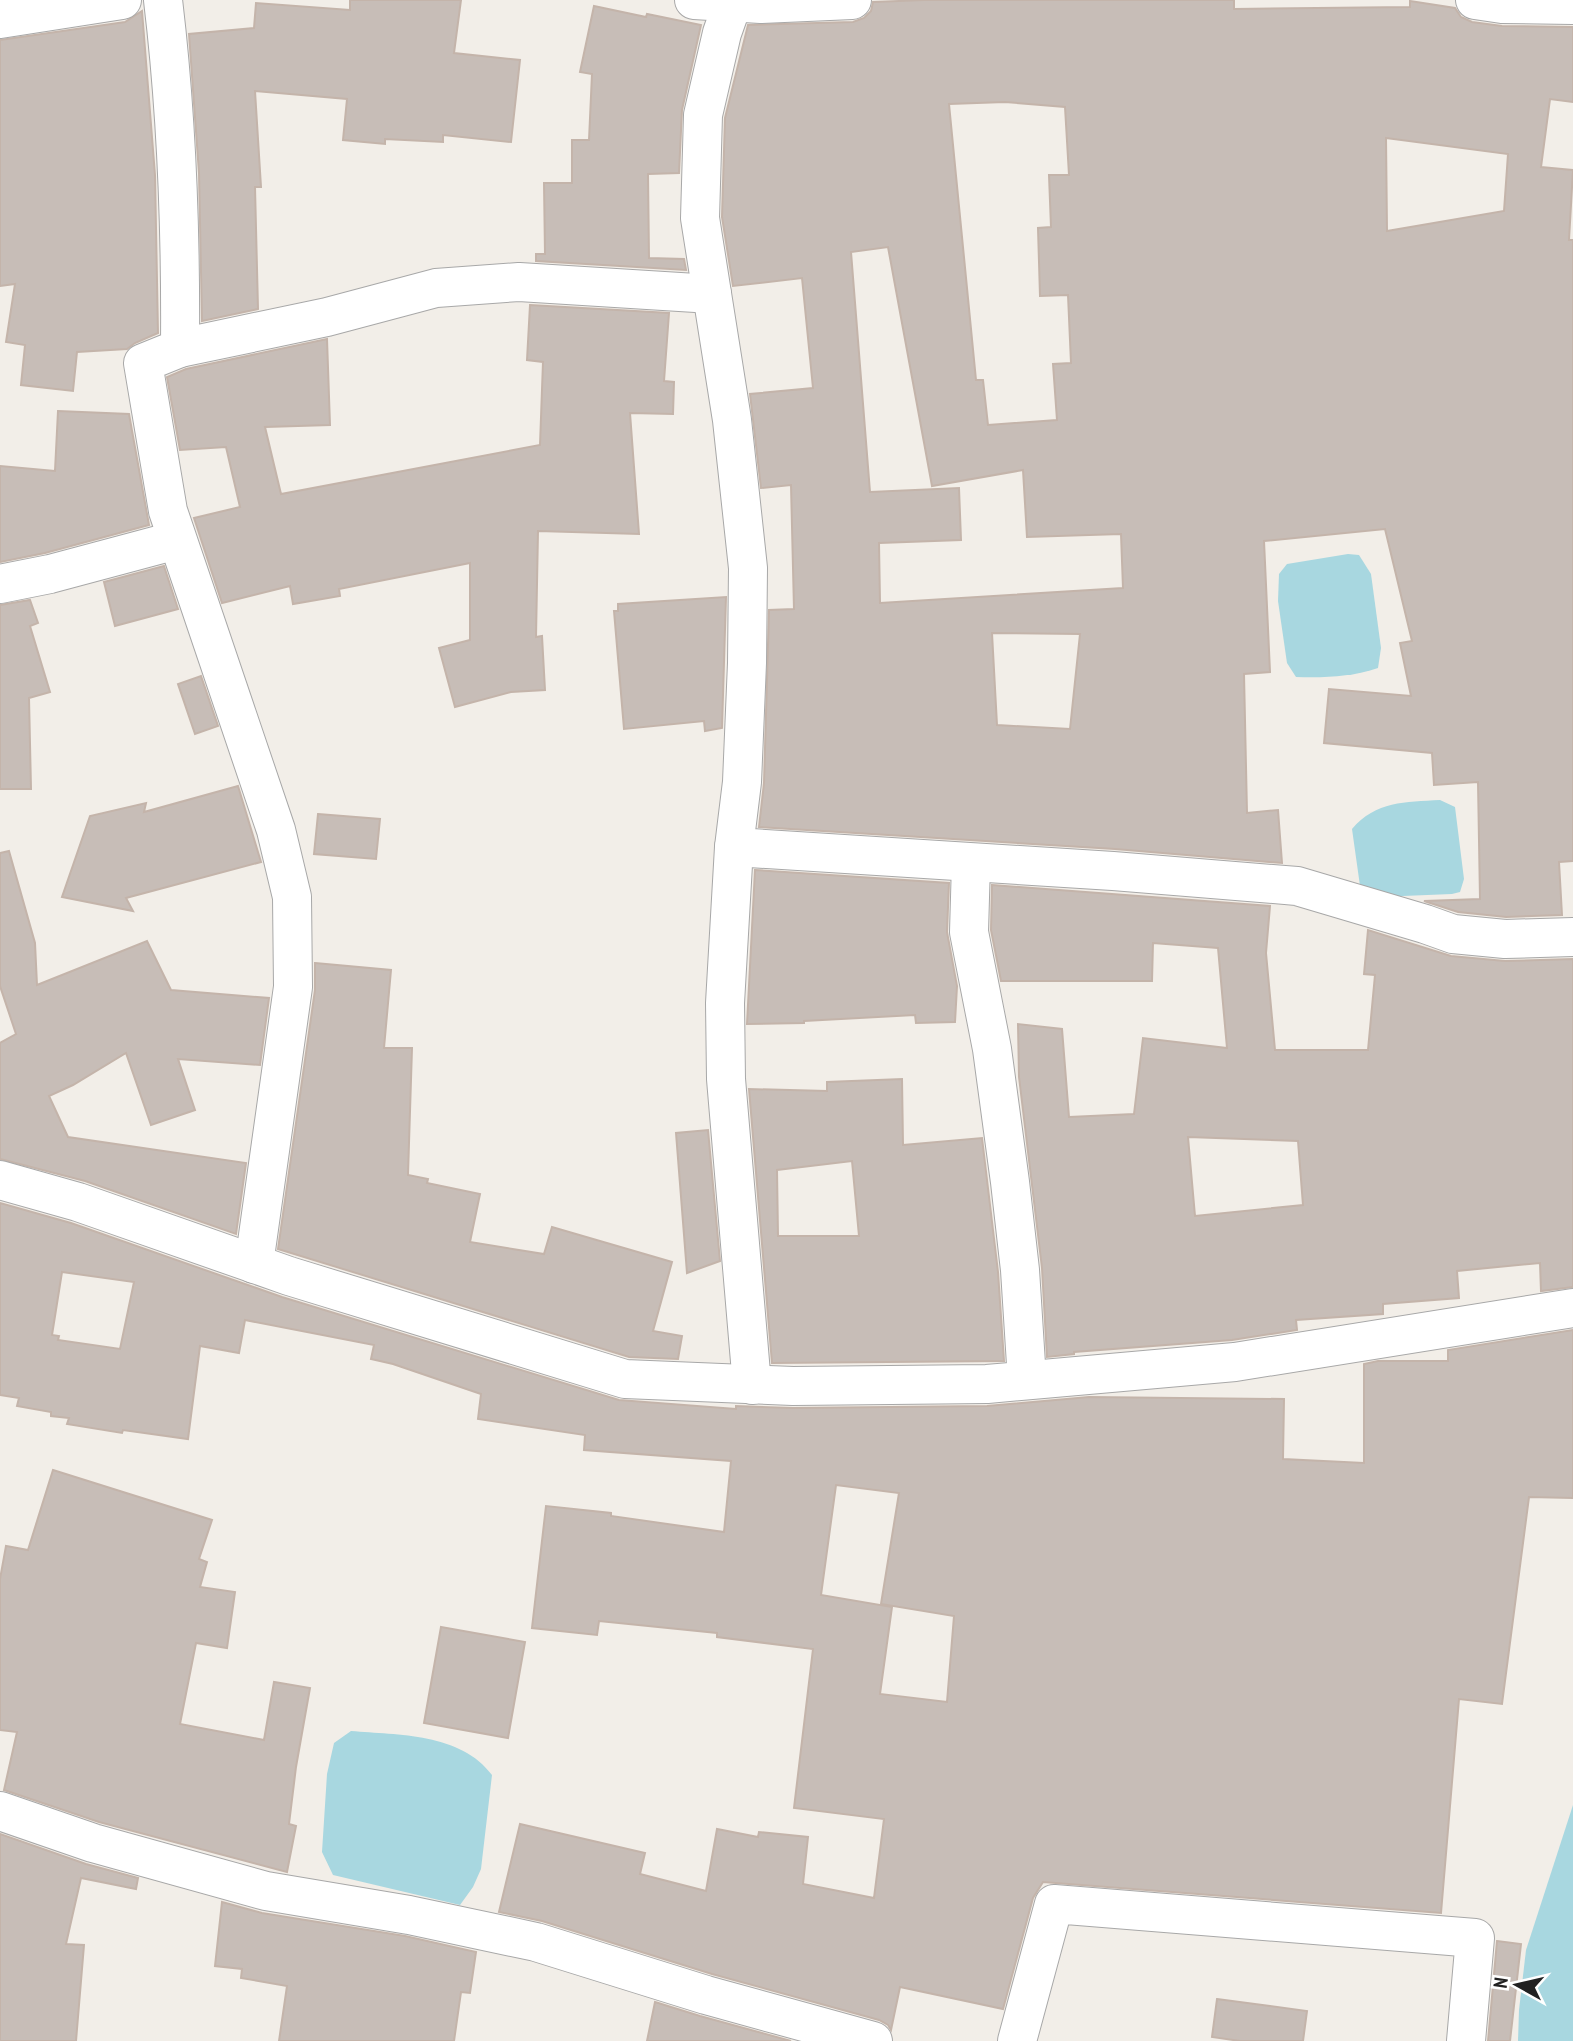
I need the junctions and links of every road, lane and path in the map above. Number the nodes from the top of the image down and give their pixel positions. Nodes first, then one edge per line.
1 (122, 0) edge
2 (163, 0) edge
3 (694, 0) edge
4 (852, 0) edge
5 (1475, 0) edge
6 (733, 2) edge
7 (1573, 5) edge
8 (0, 19) edge
9 (712, 294) junction
10 (180, 348) junction
11 (177, 540) junction
12 (0, 584) edge
13 (734, 847) junction
14 (971, 863) junction
15 (1573, 937) edge
16 (0, 1180) edge
17 (254, 1264) junction
18 (1573, 1308) edge
19 (1027, 1380) junction
20 (752, 1385) junction
21 (0, 1811) edge
22 (873, 2041) edge
23 (1017, 2041) edge
24 (1466, 2041) edge

1 - 8 street
2 - 10 street
3 - 6 street
4 - 6 street
5 - 7 street
6 - 9 street
9 - 10 street
9 - 13 street
10 - 11 street
11 - 12 street
11 - 17 street
13 - 14 street
13 - 20 street
14 - 15 street
14 - 19 street
16 - 17 street
17 - 20 street
18 - 19 street
19 - 20 street
21 - 22 street
23 - 24 street

